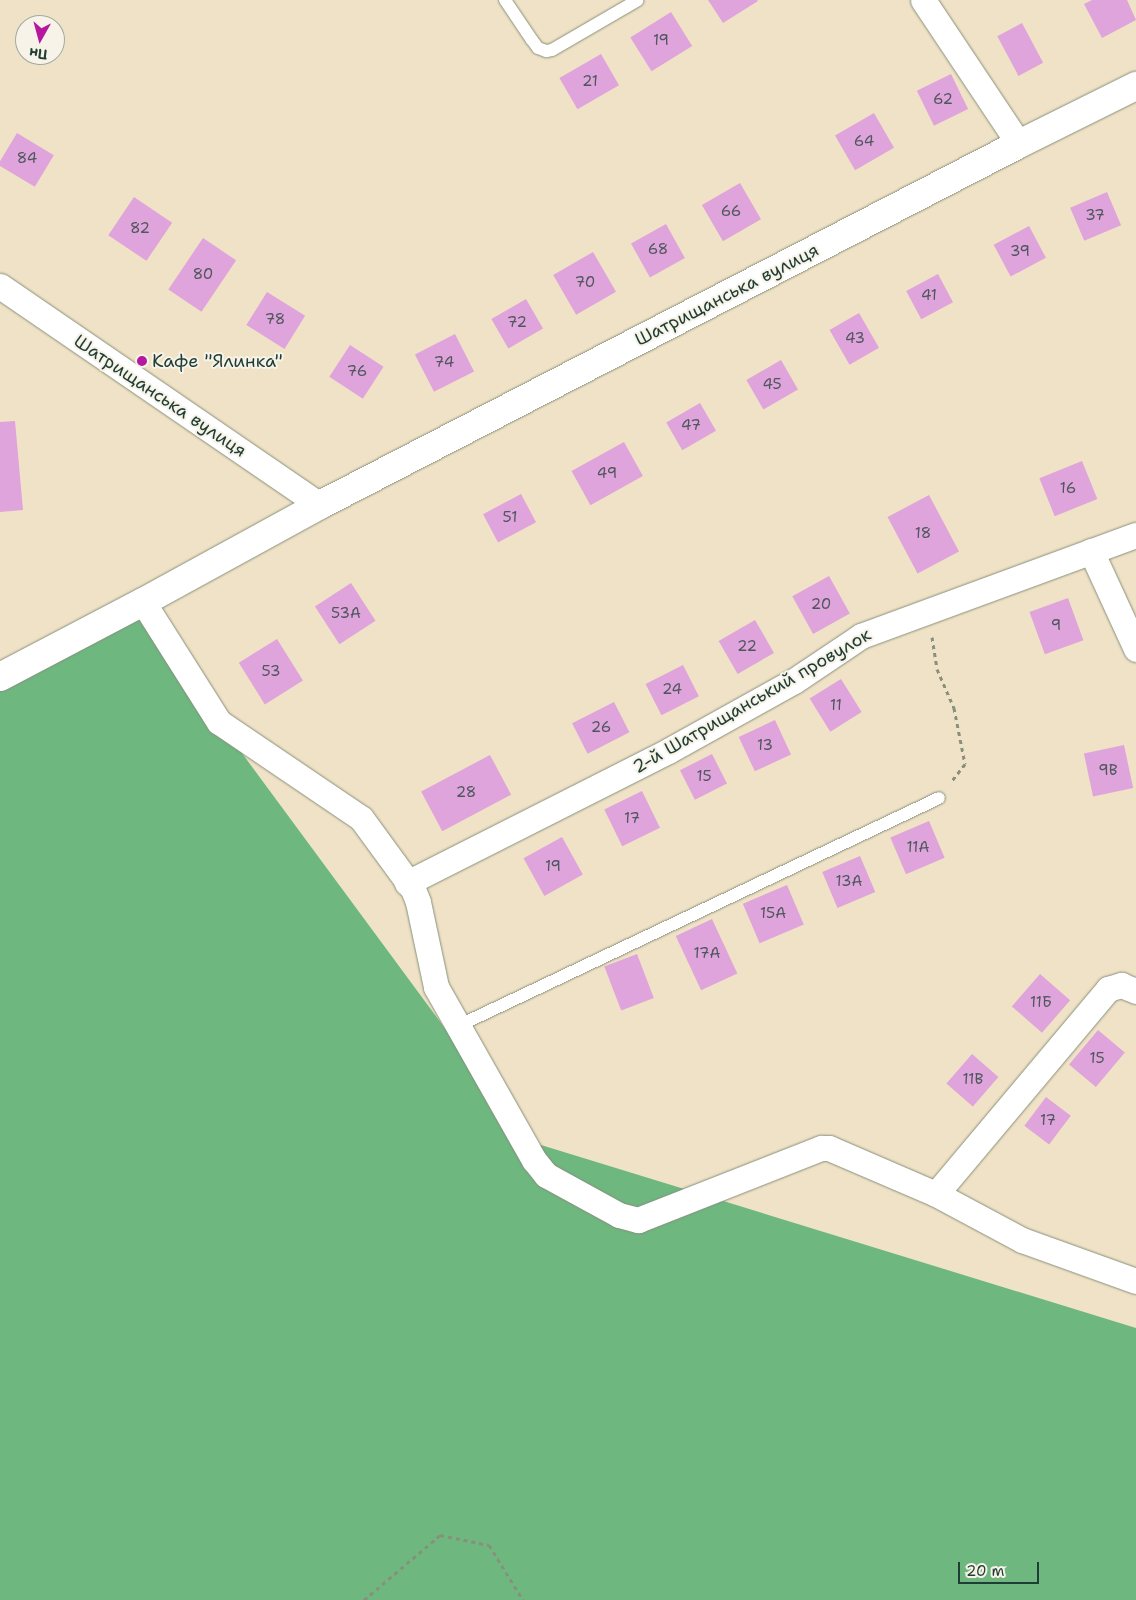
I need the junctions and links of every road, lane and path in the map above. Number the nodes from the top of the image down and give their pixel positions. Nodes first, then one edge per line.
1 (506, 0) edge
2 (638, 0) edge
3 (923, 0) edge
4 (1136, 86) edge
5 (1019, 144) junction
6 (0, 286) edge
7 (320, 505) junction
8 (1136, 535) edge
9 (1091, 551) junction
10 (143, 602) junction
11 (931, 609) junction
12 (1136, 649) edge
13 (0, 677) edge
14 (939, 798) joint
15 (408, 883) junction
16 (1136, 991) edge
17 (458, 1026) junction
18 (936, 1194) junction
19 (1136, 1281) edge
20 (364, 1600) edge
21 (523, 1600) edge

1 - 2 lane
3 - 5 street
4 - 5 street, Шатрищанська вулиця
5 - 7 street, Шатрищанська вулиця
6 - 7 street, Шатрищанська вулиця
7 - 10 street, Шатрищанська вулиця
8 - 9 street, 2-й Шатрищанський провулок
9 - 11 street, 2-й Шатрищанський провулок
9 - 12 street
10 - 13 street, Шатрищанська вулиця
10 - 15 street
11 - 14 path
11 - 15 street, 2-й Шатрищанський провулок
14 - 17 lane
15 - 17 street
16 - 18 street
17 - 18 street
18 - 19 street
20 - 21 path

